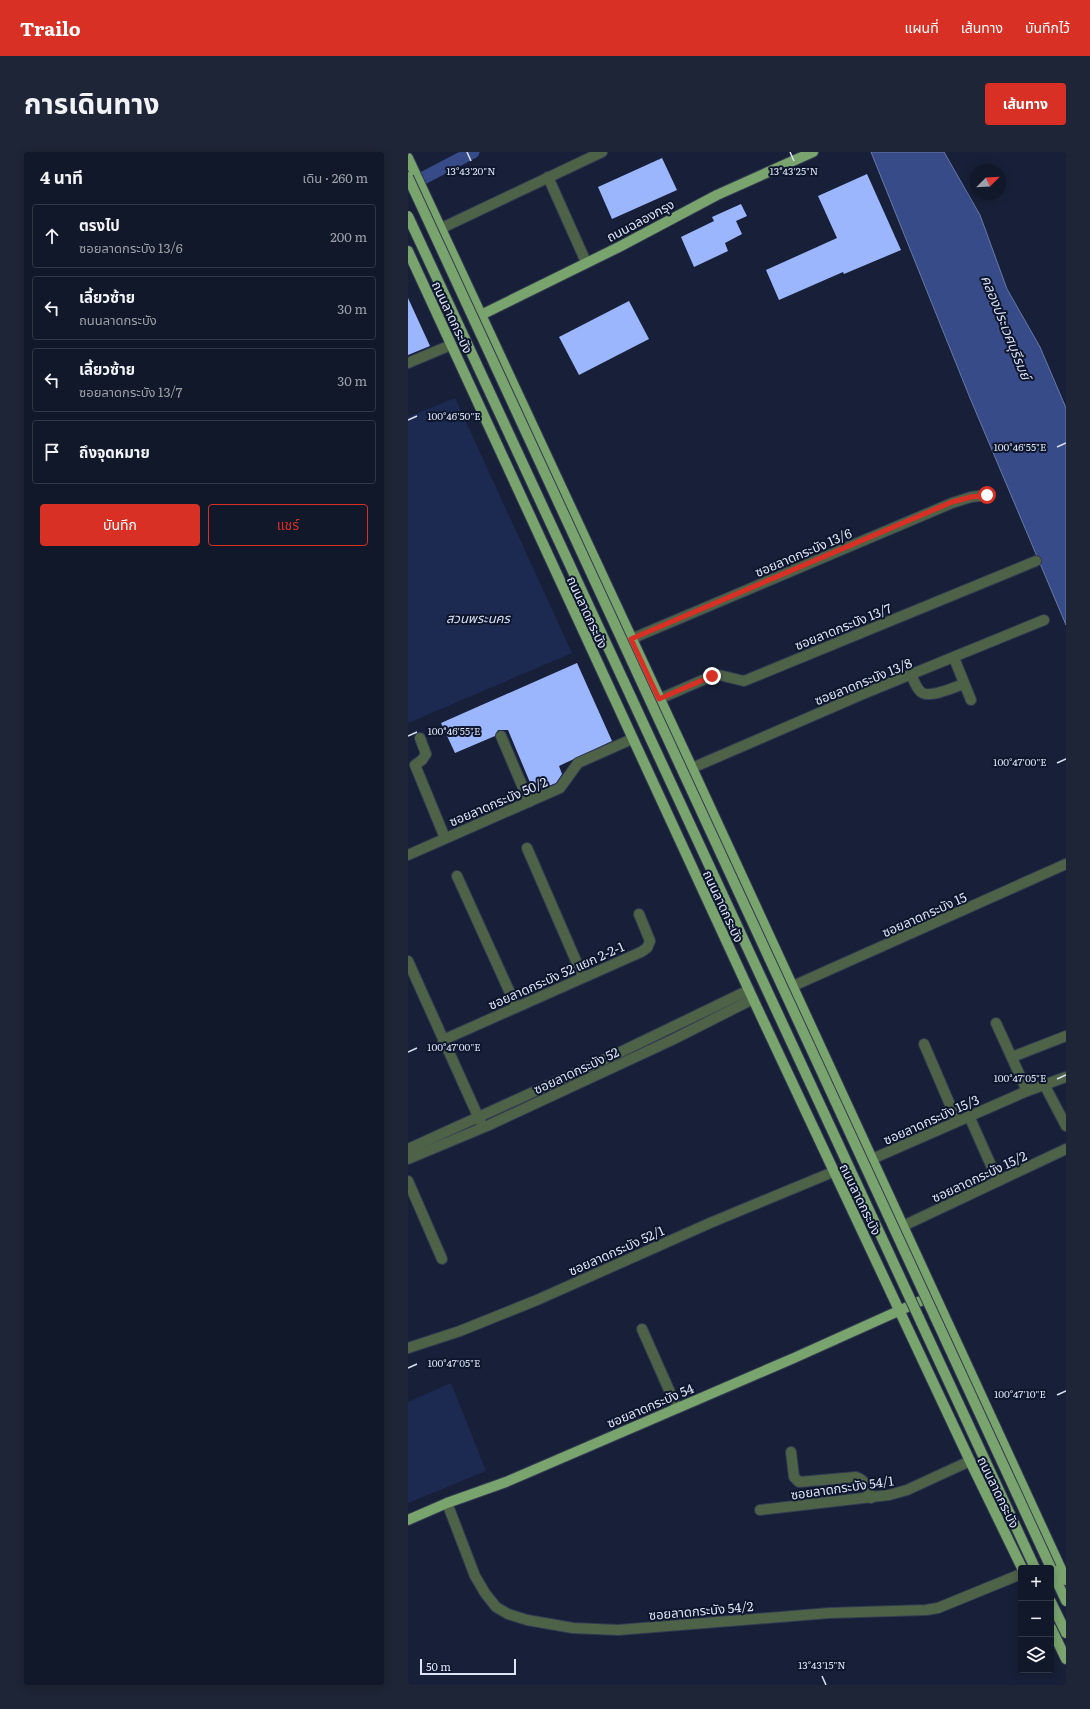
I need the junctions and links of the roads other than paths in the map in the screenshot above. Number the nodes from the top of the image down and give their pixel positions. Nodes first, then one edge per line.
1 (602, 152) edge
2 (813, 152) edge
3 (408, 158) edge
4 (408, 177) edge
5 (548, 177) junction
6 (408, 216) edge
7 (441, 230) junction
8 (408, 252) edge
9 (586, 262) junction
10 (481, 315) junction
11 (452, 345) junction
12 (408, 363) edge
13 (987, 495) dead end
14 (1036, 561) dead end
15 (1044, 620) dead end
16 (631, 639) junction
17 (954, 658) junction
18 (911, 675) junction
19 (964, 684) junction
20 (659, 699) junction
21 (971, 700) dead end
22 (501, 736) dead end
23 (420, 738) dead end
24 (632, 739) junction
25 (692, 768) junction
26 (529, 802) junction
27 (445, 838) junction
28 (527, 848) dead end
29 (408, 855) edge
30 (1066, 864) edge
31 (457, 876) dead end
32 (639, 914) dead end
33 (408, 961) edge
34 (584, 977) junction
35 (793, 986) junction
36 (751, 994) junction
37 (516, 1006) junction
38 (996, 1023) dead end
39 (1066, 1036) edge
40 (443, 1040) junction
41 (924, 1044) dead end
42 (1012, 1057) junction
43 (1066, 1077) edge
44 (1045, 1086) junction
45 (1027, 1091) junction
46 (969, 1116) junction
47 (478, 1117) junction
48 (1065, 1119) edge
49 (958, 1121) junction
50 (487, 1126) junction
51 (408, 1149) edge
52 (1066, 1149) edge
53 (872, 1159) junction
54 (408, 1160) edge
55 (833, 1172) junction
56 (998, 1181) junction
57 (408, 1182) edge
58 (903, 1226) junction
59 (442, 1259) dead end
60 (934, 1295) junction
61 (900, 1311) junction
62 (642, 1329) dead end
63 (408, 1348) edge
64 (677, 1408) junction
65 (791, 1452) dead end
66 (970, 1461) junction
67 (872, 1498) junction
68 (447, 1503) junction
69 (760, 1510) dead end
70 (408, 1520) edge
71 (1021, 1565) edge
72 (1034, 1565) edge
73 (1050, 1565) edge
74 (1018, 1575) edge
75 (1054, 1575) edge
76 (1066, 1580) edge
77 (1066, 1601) edge
78 (1054, 1608) edge
79 (1066, 1633) edge
80 (1054, 1634) edge
81 (1066, 1659) edge

1 - 5 street
2 - 9 main road, ถนนฉลองกรุง
3 - 7 main road, ถนนลาดกระบัง
4 - 73 main road, bridge
5 - 7 street
5 - 9 street
6 - 72 main road, bridge
7 - 10 main road, ถนนลาดกระบัง
8 - 11 main road, ถนนลาดกระบัง
9 - 10 main road, ถนนฉลองกรุง
10 - 16 main road, ถนนลาดกระบัง
11 - 12 street
11 - 24 main road, ถนนลาดกระบัง
13 - 16 street, ซอยลาดกระบัง 13/6
14 - 20 street, ซอยลาดกระบัง 13/7
15 - 17 street, ซอยลาดกระบัง 13/8
16 - 20 main road, ถนนลาดกระบัง
17 - 18 street, ซอยลาดกระบัง 13/8
17 - 19 street
18 - 19 street
18 - 25 street, ซอยลาดกระบัง 13/8
19 - 21 street
20 - 25 main road, ถนนลาดกระบัง
22 - 26 street
23 - 27 street
24 - 26 street, ซอยลาดกระบัง 50/2
24 - 36 main road, ถนนลาดกระบัง
25 - 35 main road, ถนนลาดกระบัง
26 - 27 street, ซอยลาดกระบัง 50/2
27 - 29 street, ซอยลาดกระบัง 50/2
28 - 34 street
30 - 35 street, ซอยลาดกระบัง 15
31 - 37 street
32 - 34 street, ซอยลาดกระบัง 52 แยก 2-2-1
33 - 40 street
34 - 37 street, ซอยลาดกระบัง 52 แยก 2-2-1
35 - 53 main road, ถนนลาดกระบัง
36 - 47 street, ซอยลาดกระบัง 52
36 - 50 street, ซอยลาดกระบัง 52
36 - 55 main road, ถนนลาดกระบัง
37 - 40 street, ซอยลาดกระบัง 52 แยก 2-2-1
38 - 42 street
39 - 42 street
40 - 47 street
41 - 49 street
42 - 45 street
43 - 44 street, ซอยลาดกระบัง 15/3
44 - 45 street, ซอยลาดกระบัง 15/3
44 - 48 street
45 - 46 street, ซอยลาดกระบัง 15/3
46 - 49 street, ซอยลาดกระบัง 15/3
46 - 56 street
47 - 50 street
47 - 51 street, ซอยลาดกระบัง 52
49 - 53 street, ซอยลาดกระบัง 15/3
50 - 54 street, ซอยลาดกระบัง 52
52 - 56 street, ซอยลาดกระบัง 15/2
53 - 58 main road, ถนนลาดกระบัง
55 - 61 main road, ถนนลาดกระบัง
55 - 63 street, ซอยลาดกระบัง 52/1
56 - 58 street, ซอยลาดกระบัง 15/2
57 - 59 street
58 - 60 main road, ถนนลาดกระบัง
60 - 61 main road, ซอยลาดกระบัง 54
60 - 76 main road, ถนนลาดกระบัง
61 - 64 main road, ซอยลาดกระบัง 54
61 - 66 main road, ถนนลาดกระบัง
62 - 64 street
64 - 68 main road, ซอยลาดกระบัง 54
65 - 67 street
66 - 67 street, ซอยลาดกระบัง 54/1
66 - 71 main road, ถนนลาดกระบัง
67 - 69 street, ซอยลาดกระบัง 54/1
68 - 70 main road, ซอยลาดกระบัง 54
68 - 74 street, ซอยลาดกระบัง 54/2
75 - 77 main road
78 - 79 main road
80 - 81 main road

